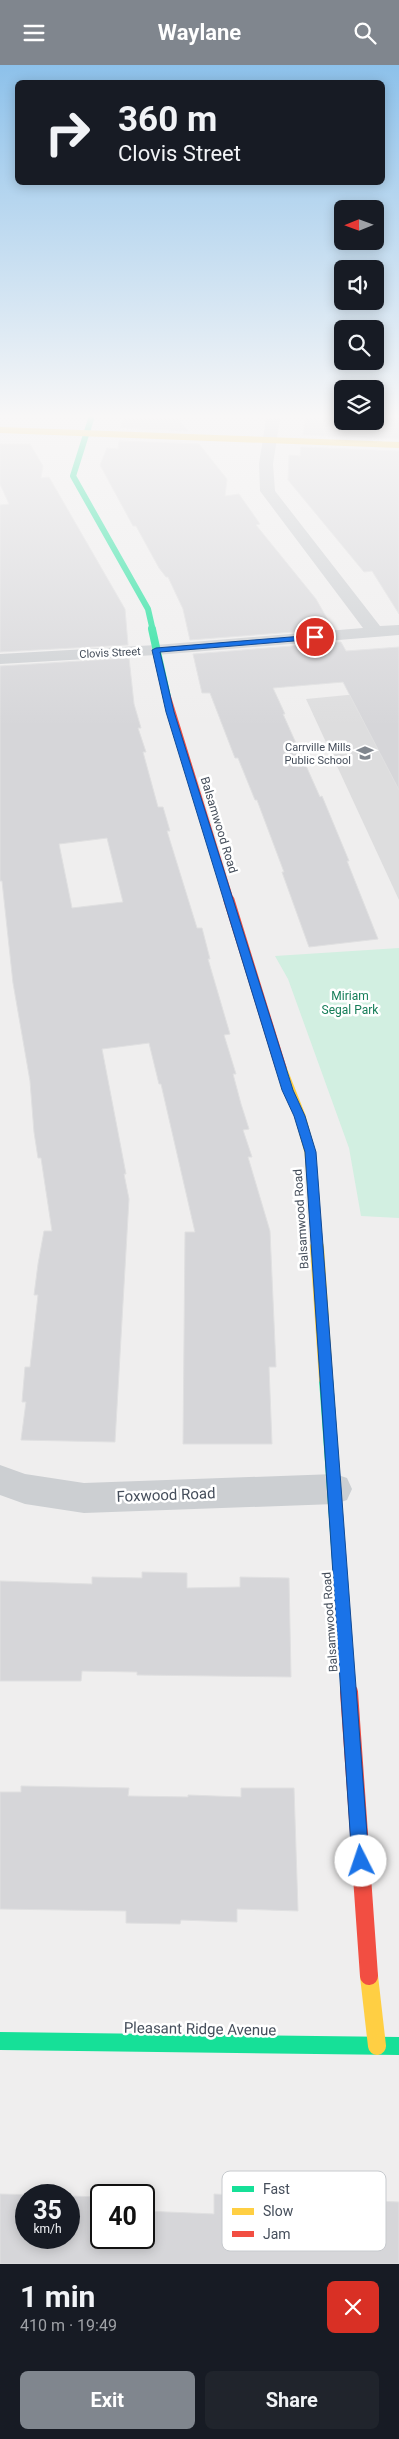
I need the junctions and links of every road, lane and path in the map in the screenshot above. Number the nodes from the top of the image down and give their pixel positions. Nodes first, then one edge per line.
1 (100, 522) edge
2 (292, 522) edge
3 (399, 630) edge
4 (375, 633) junction
5 (156, 650) junction
6 (0, 659) edge
7 (0, 1480) edge
8 (334, 1489) junction
9 (0, 2041) edge
10 (377, 2046) junction
11 (399, 2046) edge

1 - 5 street, Balsamwood Road
2 - 4 street
3 - 4 street, Clovis Street
4 - 5 street, Clovis Street
5 - 6 street, Clovis Street
5 - 8 street, Balsamwood Road
7 - 8 street, Foxwood Road
8 - 10 street, Balsamwood Road
9 - 10 street, Pleasant Ridge Avenue
10 - 11 street, Pleasant Ridge Avenue

